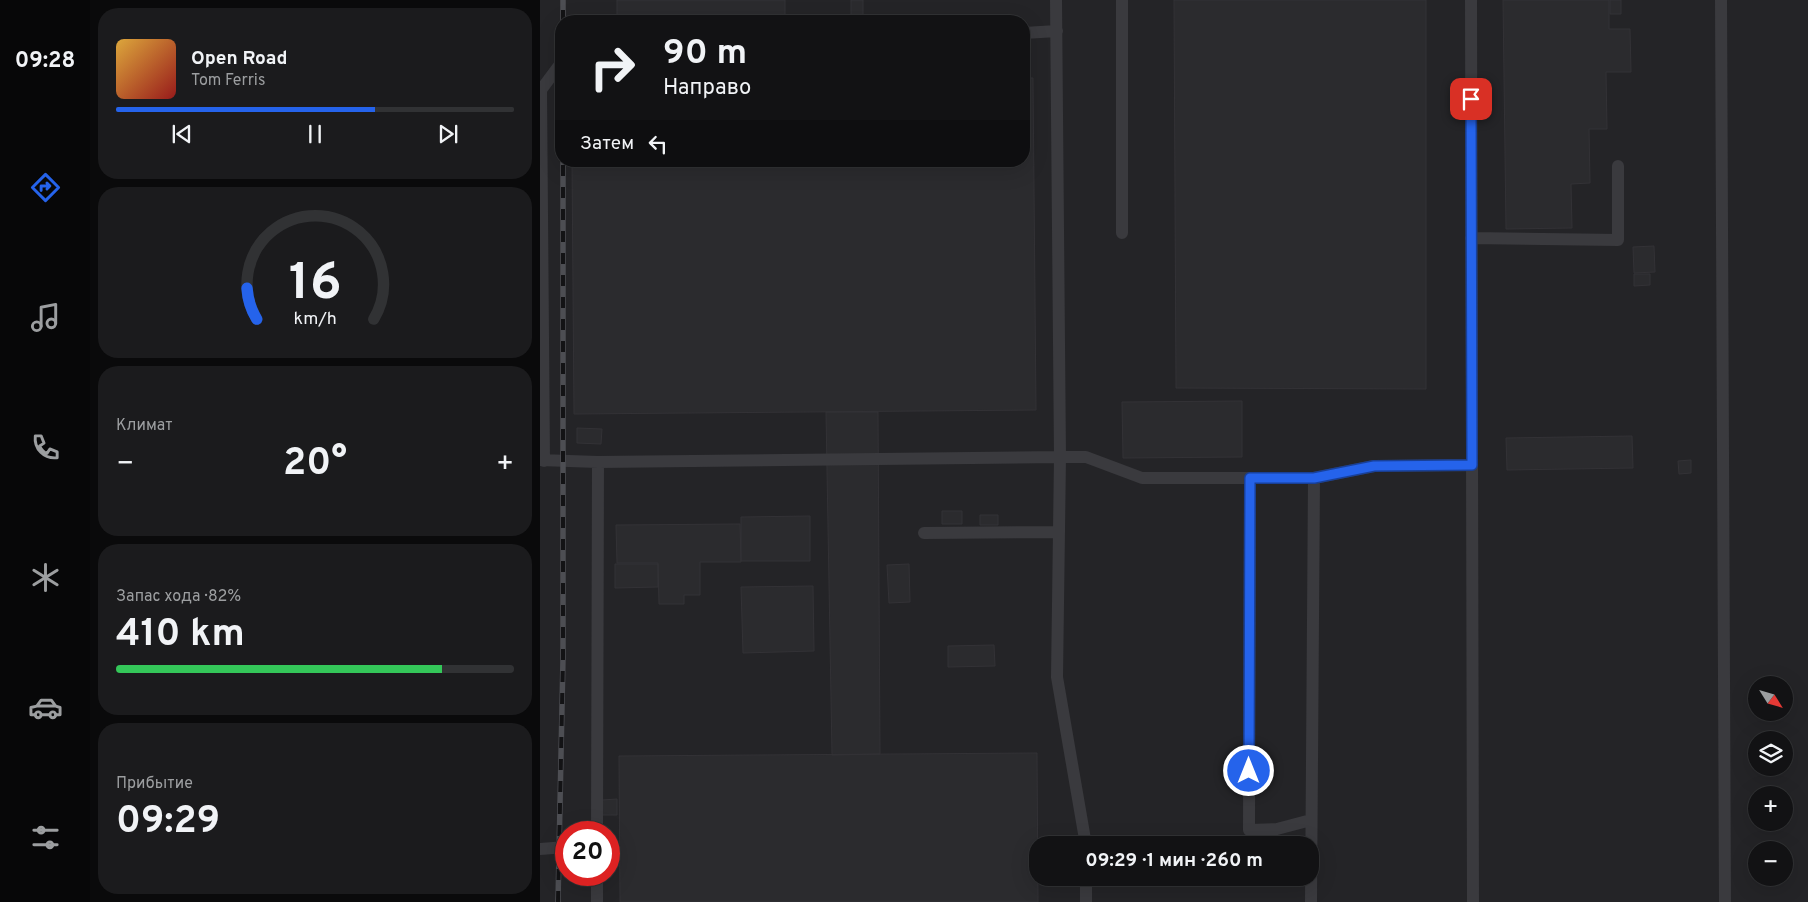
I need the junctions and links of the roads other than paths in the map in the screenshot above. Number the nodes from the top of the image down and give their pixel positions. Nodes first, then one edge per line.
1 (1056, 0) edge
2 (1122, 0) edge
3 (1471, 0) edge
4 (1721, 0) edge
5 (1057, 31) junction
6 (1030, 33) edge
7 (555, 71) edge
8 (540, 90) edge
9 (1618, 166) dead end
10 (1122, 233) dead end
11 (1471, 238) junction
12 (1060, 457) junction
13 (542, 460) edge
14 (598, 462) junction
15 (1472, 465) junction
16 (1250, 478) junction
17 (1314, 478) junction
18 (1059, 532) junction
19 (924, 534) dead end
20 (1311, 820) junction
21 (597, 821) edge
22 (1084, 836) edge
23 (555, 848) edge
24 (540, 849) edge
25 (597, 886) edge
26 (1086, 886) edge
27 (597, 902) edge
28 (1086, 902) edge
29 (1311, 902) edge
30 (1473, 902) edge
31 (1724, 902) edge

1 - 5 lane
2 - 10 lane
3 - 11 lane
4 - 31 lane
5 - 6 lane
5 - 12 lane
7 - 8 lane
8 - 13 lane
9 - 11 lane
11 - 15 lane
12 - 14 lane
12 - 16 lane
12 - 18 lane
13 - 14 lane
14 - 21 lane
15 - 17 lane
15 - 30 lane
16 - 17 lane
16 - 20 lane
17 - 20 lane
18 - 19 lane
18 - 22 lane
20 - 29 lane
23 - 24 lane
25 - 27 lane
26 - 28 lane

